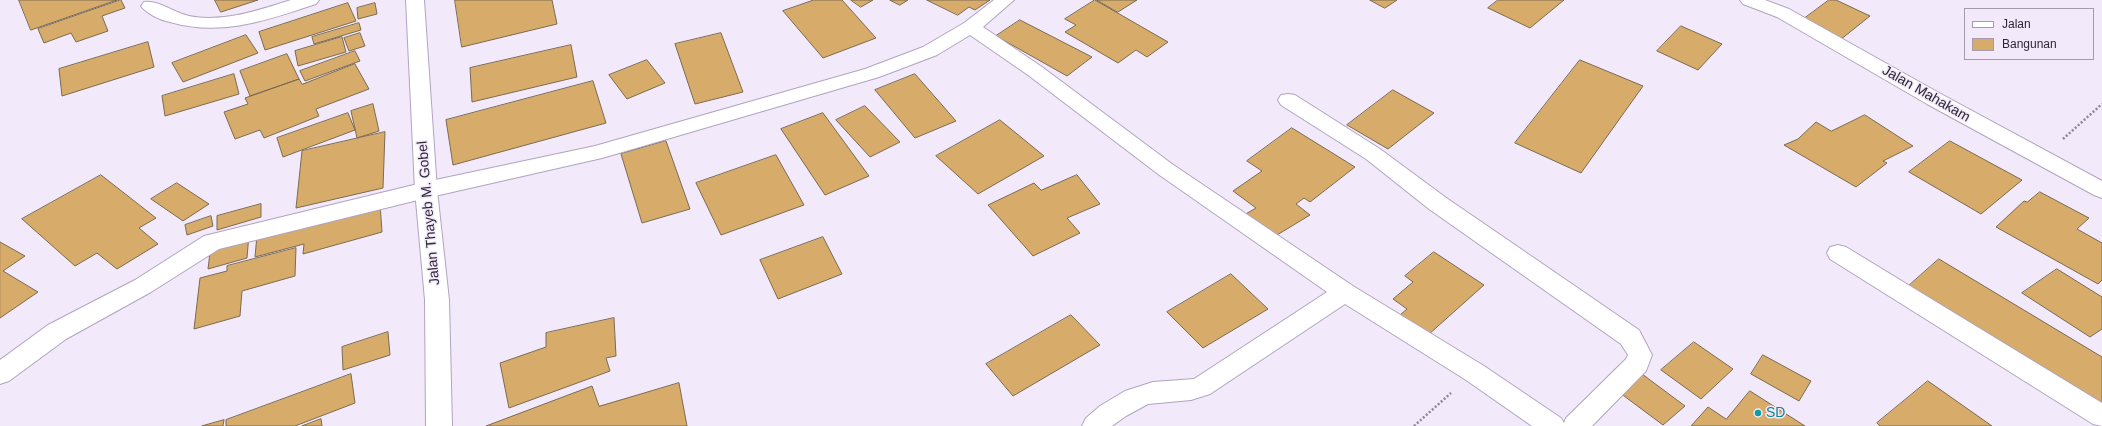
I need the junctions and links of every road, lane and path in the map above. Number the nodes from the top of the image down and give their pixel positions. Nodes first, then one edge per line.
1 (310, 0) edge
2 (415, 0) edge
3 (1005, 0) edge
4 (1749, 0) edge
5 (150, 6) dead end
6 (971, 27) junction
7 (1288, 100) dead end
8 (2102, 104) edge
9 (2036, 156) junction
10 (426, 190) junction
11 (2102, 190) edge
12 (1838, 253) dead end
13 (1345, 292) junction
14 (1475, 373) junction
15 (0, 374) edge
16 (2102, 416) edge
17 (439, 426) edge
18 (1095, 426) edge
19 (1414, 426) edge
20 (1552, 426) edge
21 (1575, 426) edge

1 - 5 street
2 - 10 street, Jalan Thayeb M. Gobel
3 - 6 street
4 - 9 street, Jalan Mahakam
6 - 10 street
6 - 13 street
7 - 21 street
8 - 9 path
9 - 11 street, Jalan Mahakam
10 - 15 street
10 - 17 street, Jalan Thayeb M. Gobel
12 - 16 street
13 - 14 street
13 - 18 street
14 - 19 path
14 - 20 street

